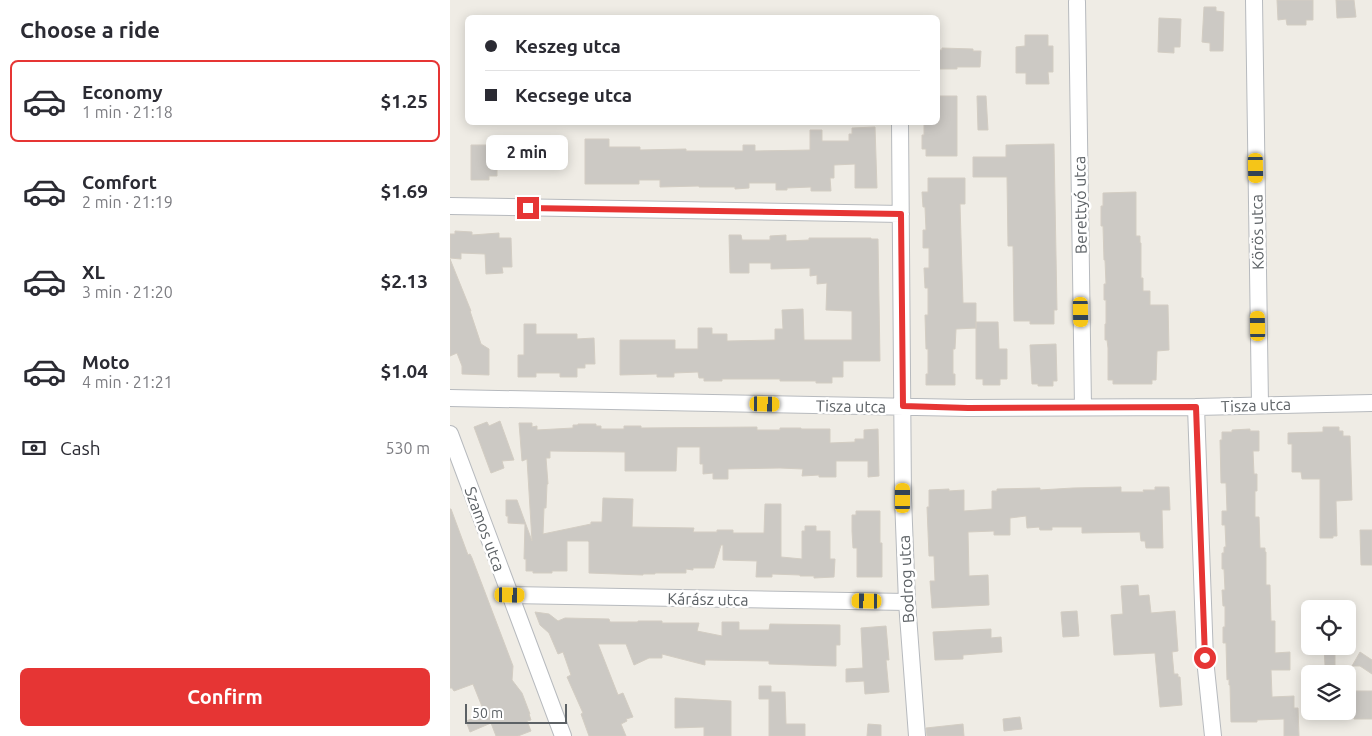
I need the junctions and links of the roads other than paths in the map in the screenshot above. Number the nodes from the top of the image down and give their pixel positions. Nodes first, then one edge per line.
1 (1254, 0) edge
2 (1077, 2) dead end
3 (900, 125) edge
4 (450, 206) edge
5 (901, 214) junction
6 (450, 398) edge
7 (1372, 402) edge
8 (1260, 405) junction
9 (903, 406) junction
10 (1083, 407) junction
11 (1196, 407) junction
12 (450, 434) edge
13 (510, 595) junction
14 (907, 602) junction
15 (563, 736) edge
16 (916, 736) edge
17 (1213, 736) edge

1 - 8 street, Körös utca
2 - 10 street, Berettyó utca
3 - 5 street, Bodrog utca
4 - 5 street
5 - 9 street, Bodrog utca
6 - 9 street, Tisza utca
7 - 8 street, Tisza utca
8 - 11 street, Tisza utca
9 - 10 street, Tisza utca
9 - 14 street, Bodrog utca
10 - 11 street, Tisza utca
11 - 17 street
12 - 13 street, Szamos utca
13 - 14 street, Kárász utca
13 - 15 street, Szamos utca
14 - 16 street, Bodrog utca

